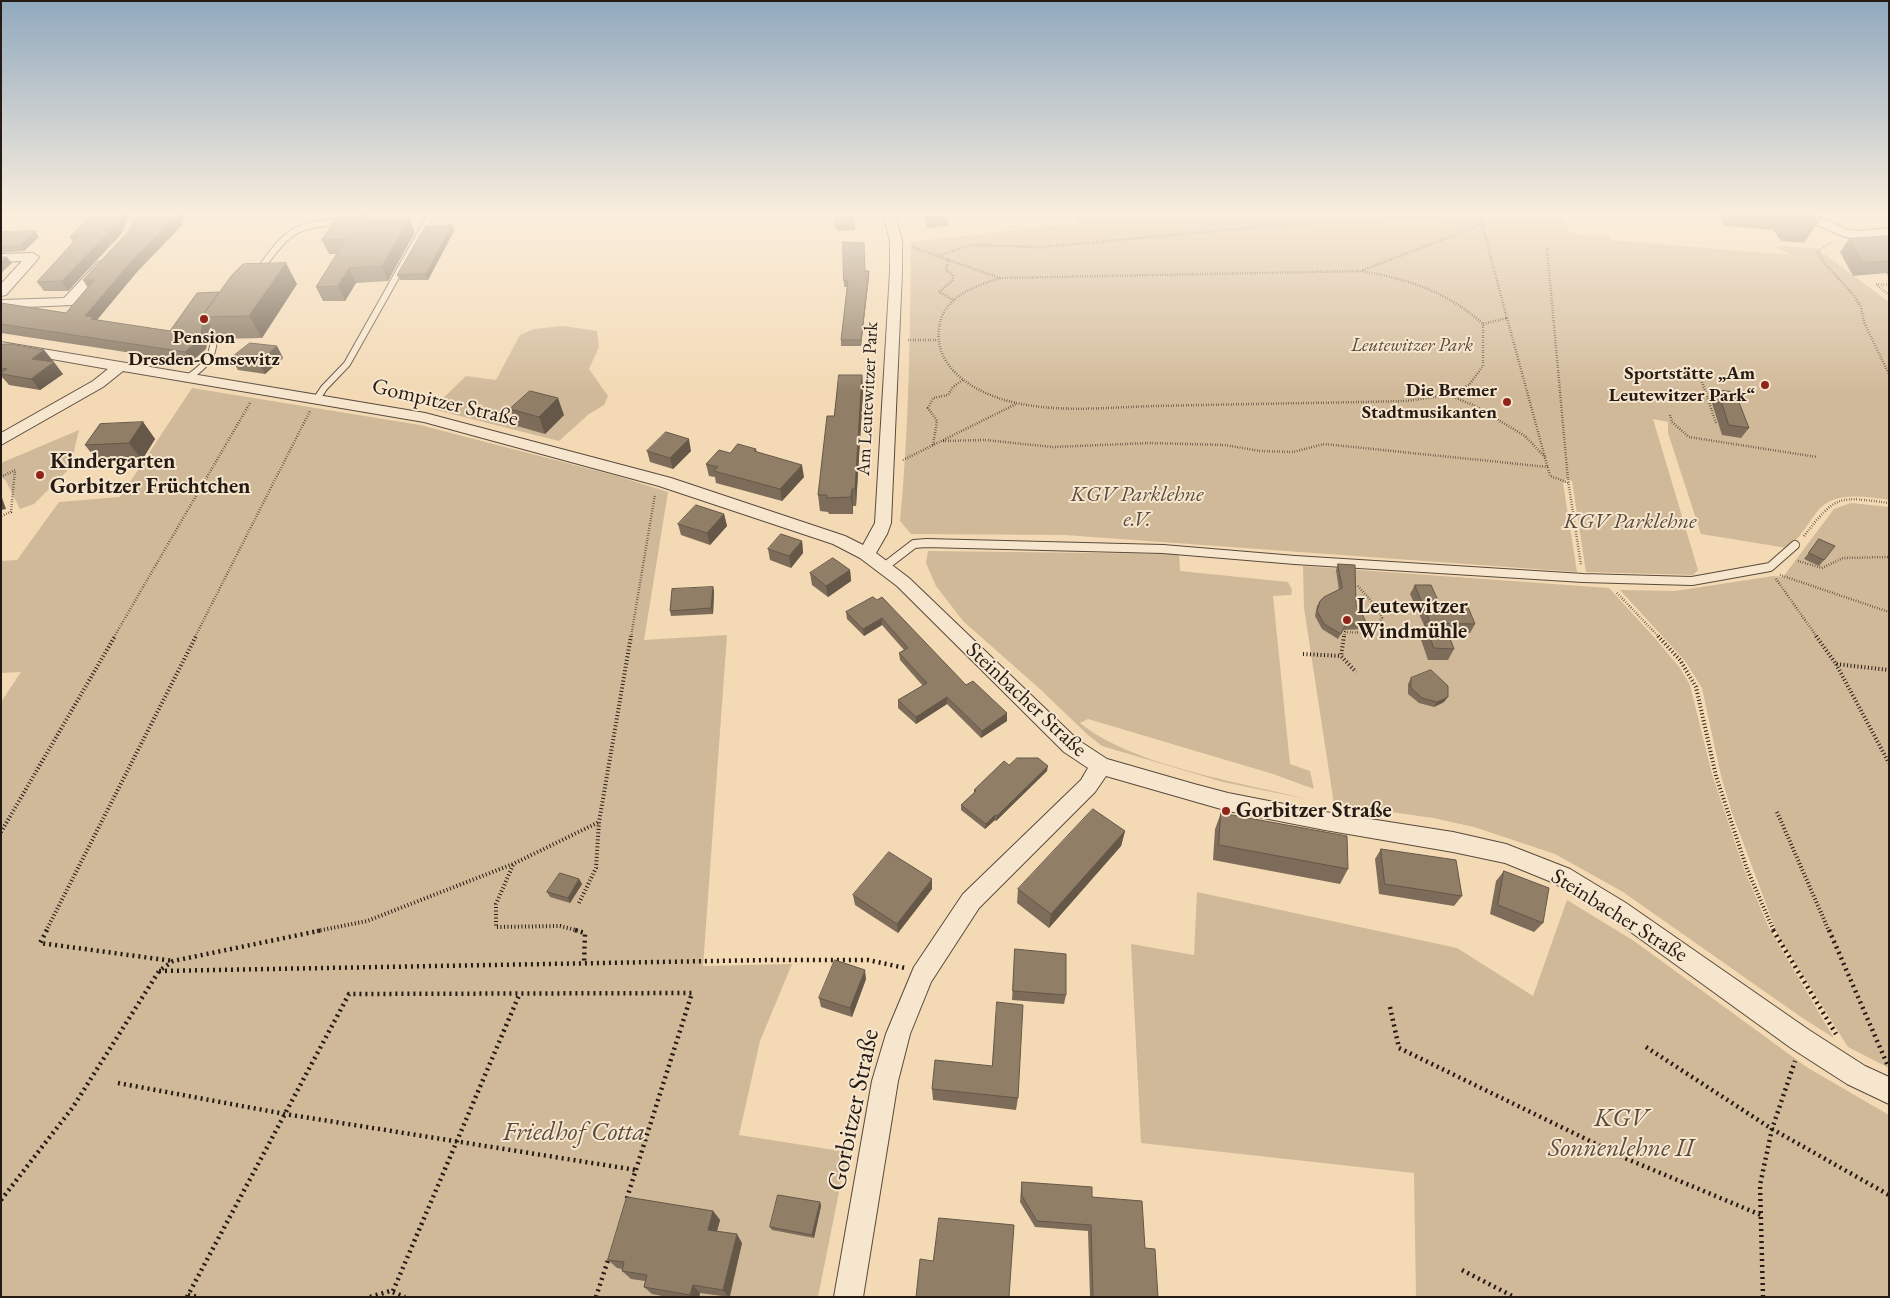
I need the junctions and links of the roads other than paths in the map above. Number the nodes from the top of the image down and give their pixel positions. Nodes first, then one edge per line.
1 (18, 274) edge
2 (95, 274) edge
3 (257, 274) edge
4 (398, 274) edge
5 (895, 274) edge
6 (252, 281) edge
7 (1, 292) edge
8 (1, 304) edge
9 (224, 316) edge
10 (1, 346) edge
11 (119, 367) junction
12 (188, 378) junction
13 (316, 400) junction
14 (1, 440) edge
15 (1795, 545) road end
16 (866, 554) junction
17 (884, 567) junction
18 (1101, 766) junction
19 (1889, 1092) edge
20 (848, 1297) edge

1 - 7 street
2 - 8 street
3 - 6 lane
4 - 13 lane
5 - 16 street, Am Leutewitzer Park
9 - 12 lane
10 - 11 street, Gompitzer Straße
11 - 12 street, Gompitzer Straße
11 - 14 street
12 - 13 street, Gompitzer Straße
13 - 16 street, Gompitzer Straße
15 - 17 lane
16 - 17 street, Steinbacher Straße
17 - 18 street, Steinbacher Straße
18 - 19 street, Steinbacher Straße
18 - 20 street, Gorbitzer Straße

